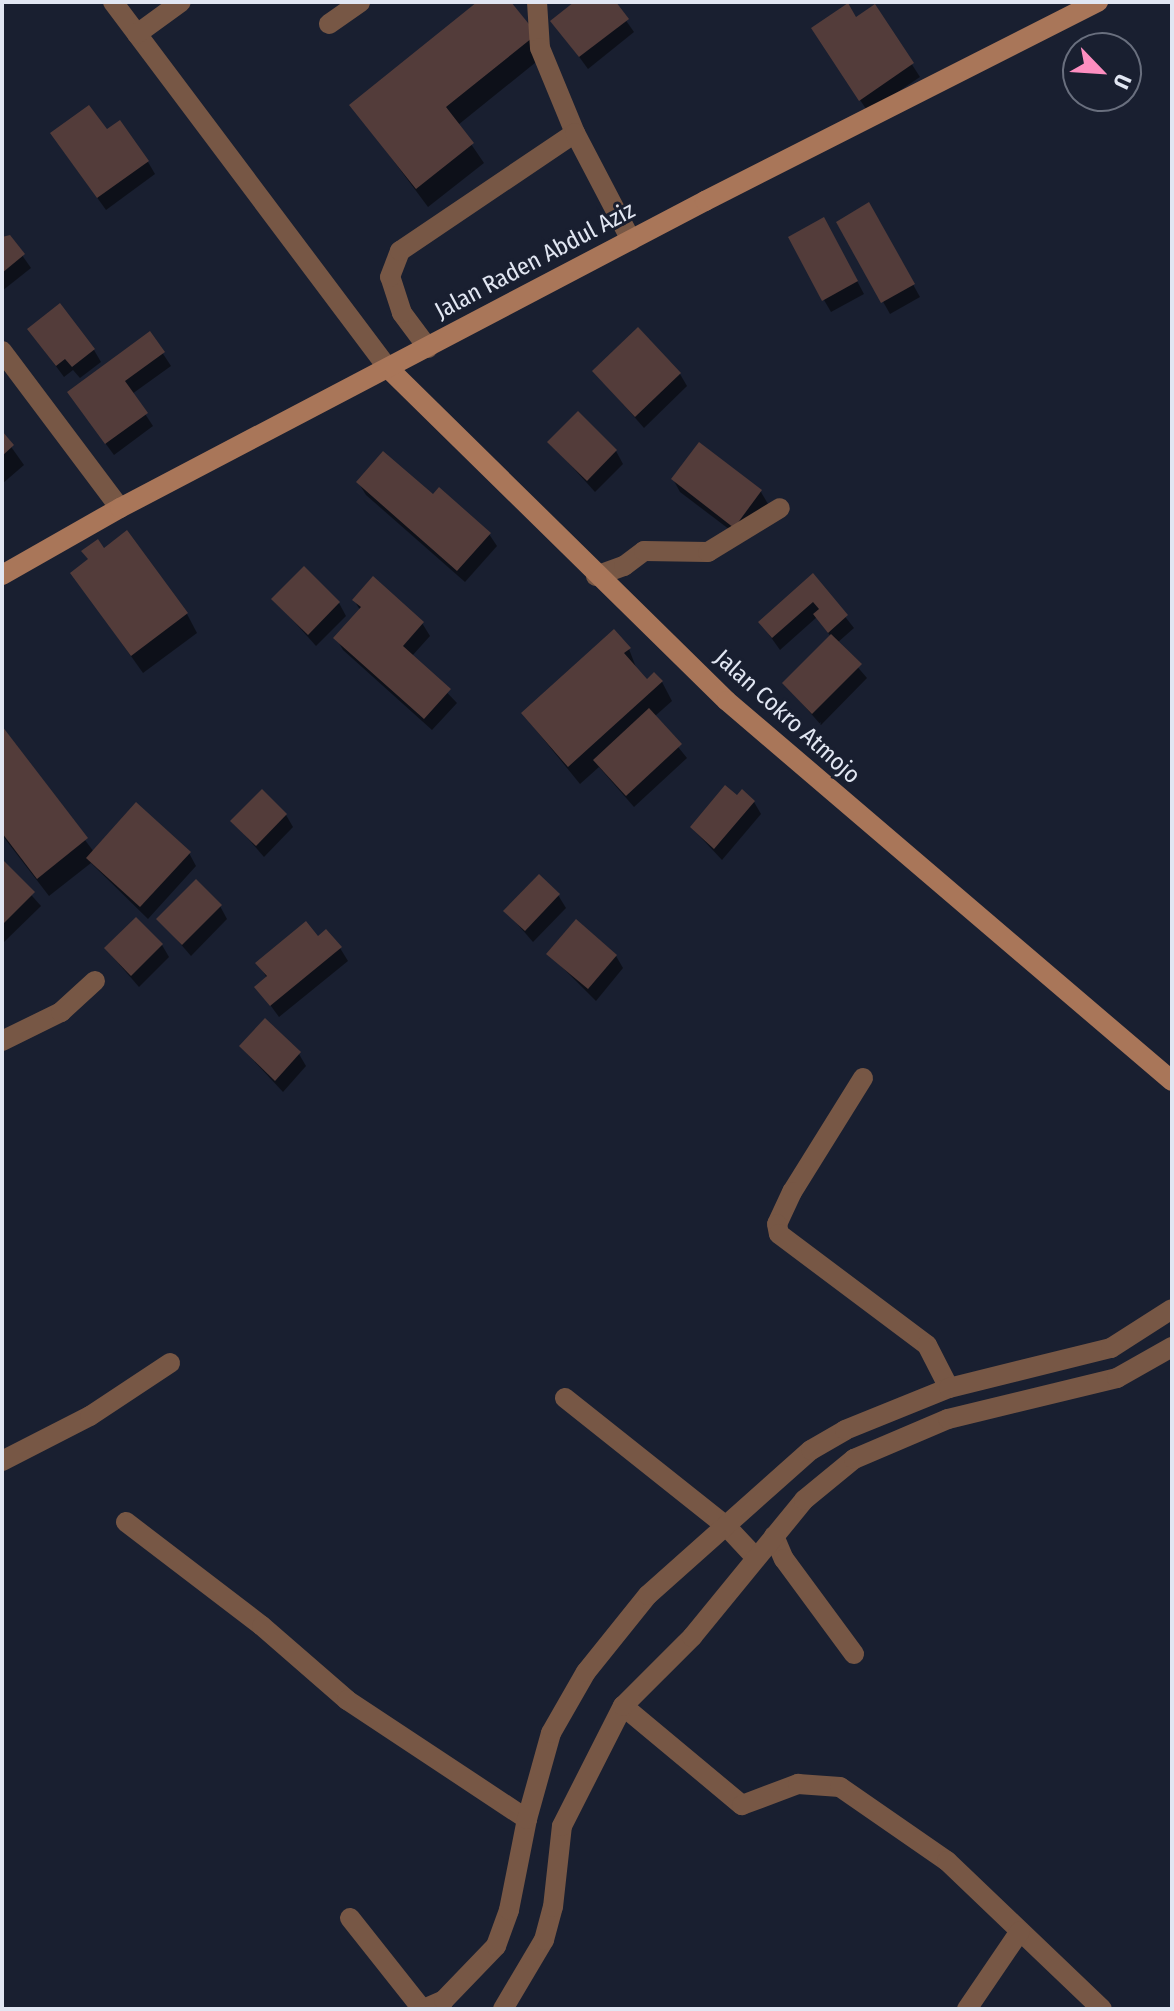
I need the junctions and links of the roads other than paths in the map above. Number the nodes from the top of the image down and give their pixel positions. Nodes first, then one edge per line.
1 (113, 2) edge
2 (181, 2) edge
3 (360, 2) edge
4 (537, 2) edge
5 (1098, 2) edge
6 (329, 24) dead end
7 (137, 34) junction
8 (575, 133) junction
9 (631, 240) junction
10 (428, 348) junction
11 (2, 351) edge
12 (388, 368) junction
13 (120, 508) junction
14 (780, 508) dead end
15 (2, 575) edge
16 (596, 576) junction
17 (95, 981) dead end
18 (2, 1041) edge
19 (863, 1078) dead end
20 (1172, 1081) edge
21 (1172, 1309) edge
22 (1172, 1347) edge
23 (170, 1363) dead end
24 (949, 1388) junction
25 (565, 1398) dead end
26 (914, 1418) junction
27 (2, 1461) edge
28 (126, 1522) dead end
29 (731, 1530) junction
30 (774, 1536) junction
31 (752, 1554) junction
32 (854, 1654) dead end
33 (623, 1706) junction
34 (527, 1819) junction
35 (350, 1918) dead end
36 (1020, 1931) junction
37 (423, 2009) edge
38 (503, 2009) edge
39 (967, 2009) edge
40 (1102, 2009) edge

1 - 7 street
2 - 7 street
3 - 6 street
4 - 8 street
5 - 9 main road, Jalan Raden Abdul Aziz
7 - 12 street
8 - 9 street
8 - 10 street
9 - 10 main road, Jalan Raden Abdul Aziz
10 - 12 main road, Jalan Raden Abdul Aziz
11 - 13 street
12 - 13 main road, Jalan Raden Abdul Aziz
12 - 16 main road, Jalan Cokro Atmojo
13 - 15 main road, Jalan Raden Abdul Aziz
14 - 16 street
16 - 20 main road, Jalan Cokro Atmojo
17 - 18 street
19 - 24 street
21 - 24 street
22 - 26 street
23 - 27 street
24 - 26 street
25 - 29 street
26 - 29 street
26 - 30 street
28 - 34 street
29 - 31 street
29 - 34 street
30 - 31 street
30 - 32 street
31 - 33 street
33 - 36 street
33 - 38 street
34 - 37 street
35 - 37 street
36 - 39 street
36 - 40 street

